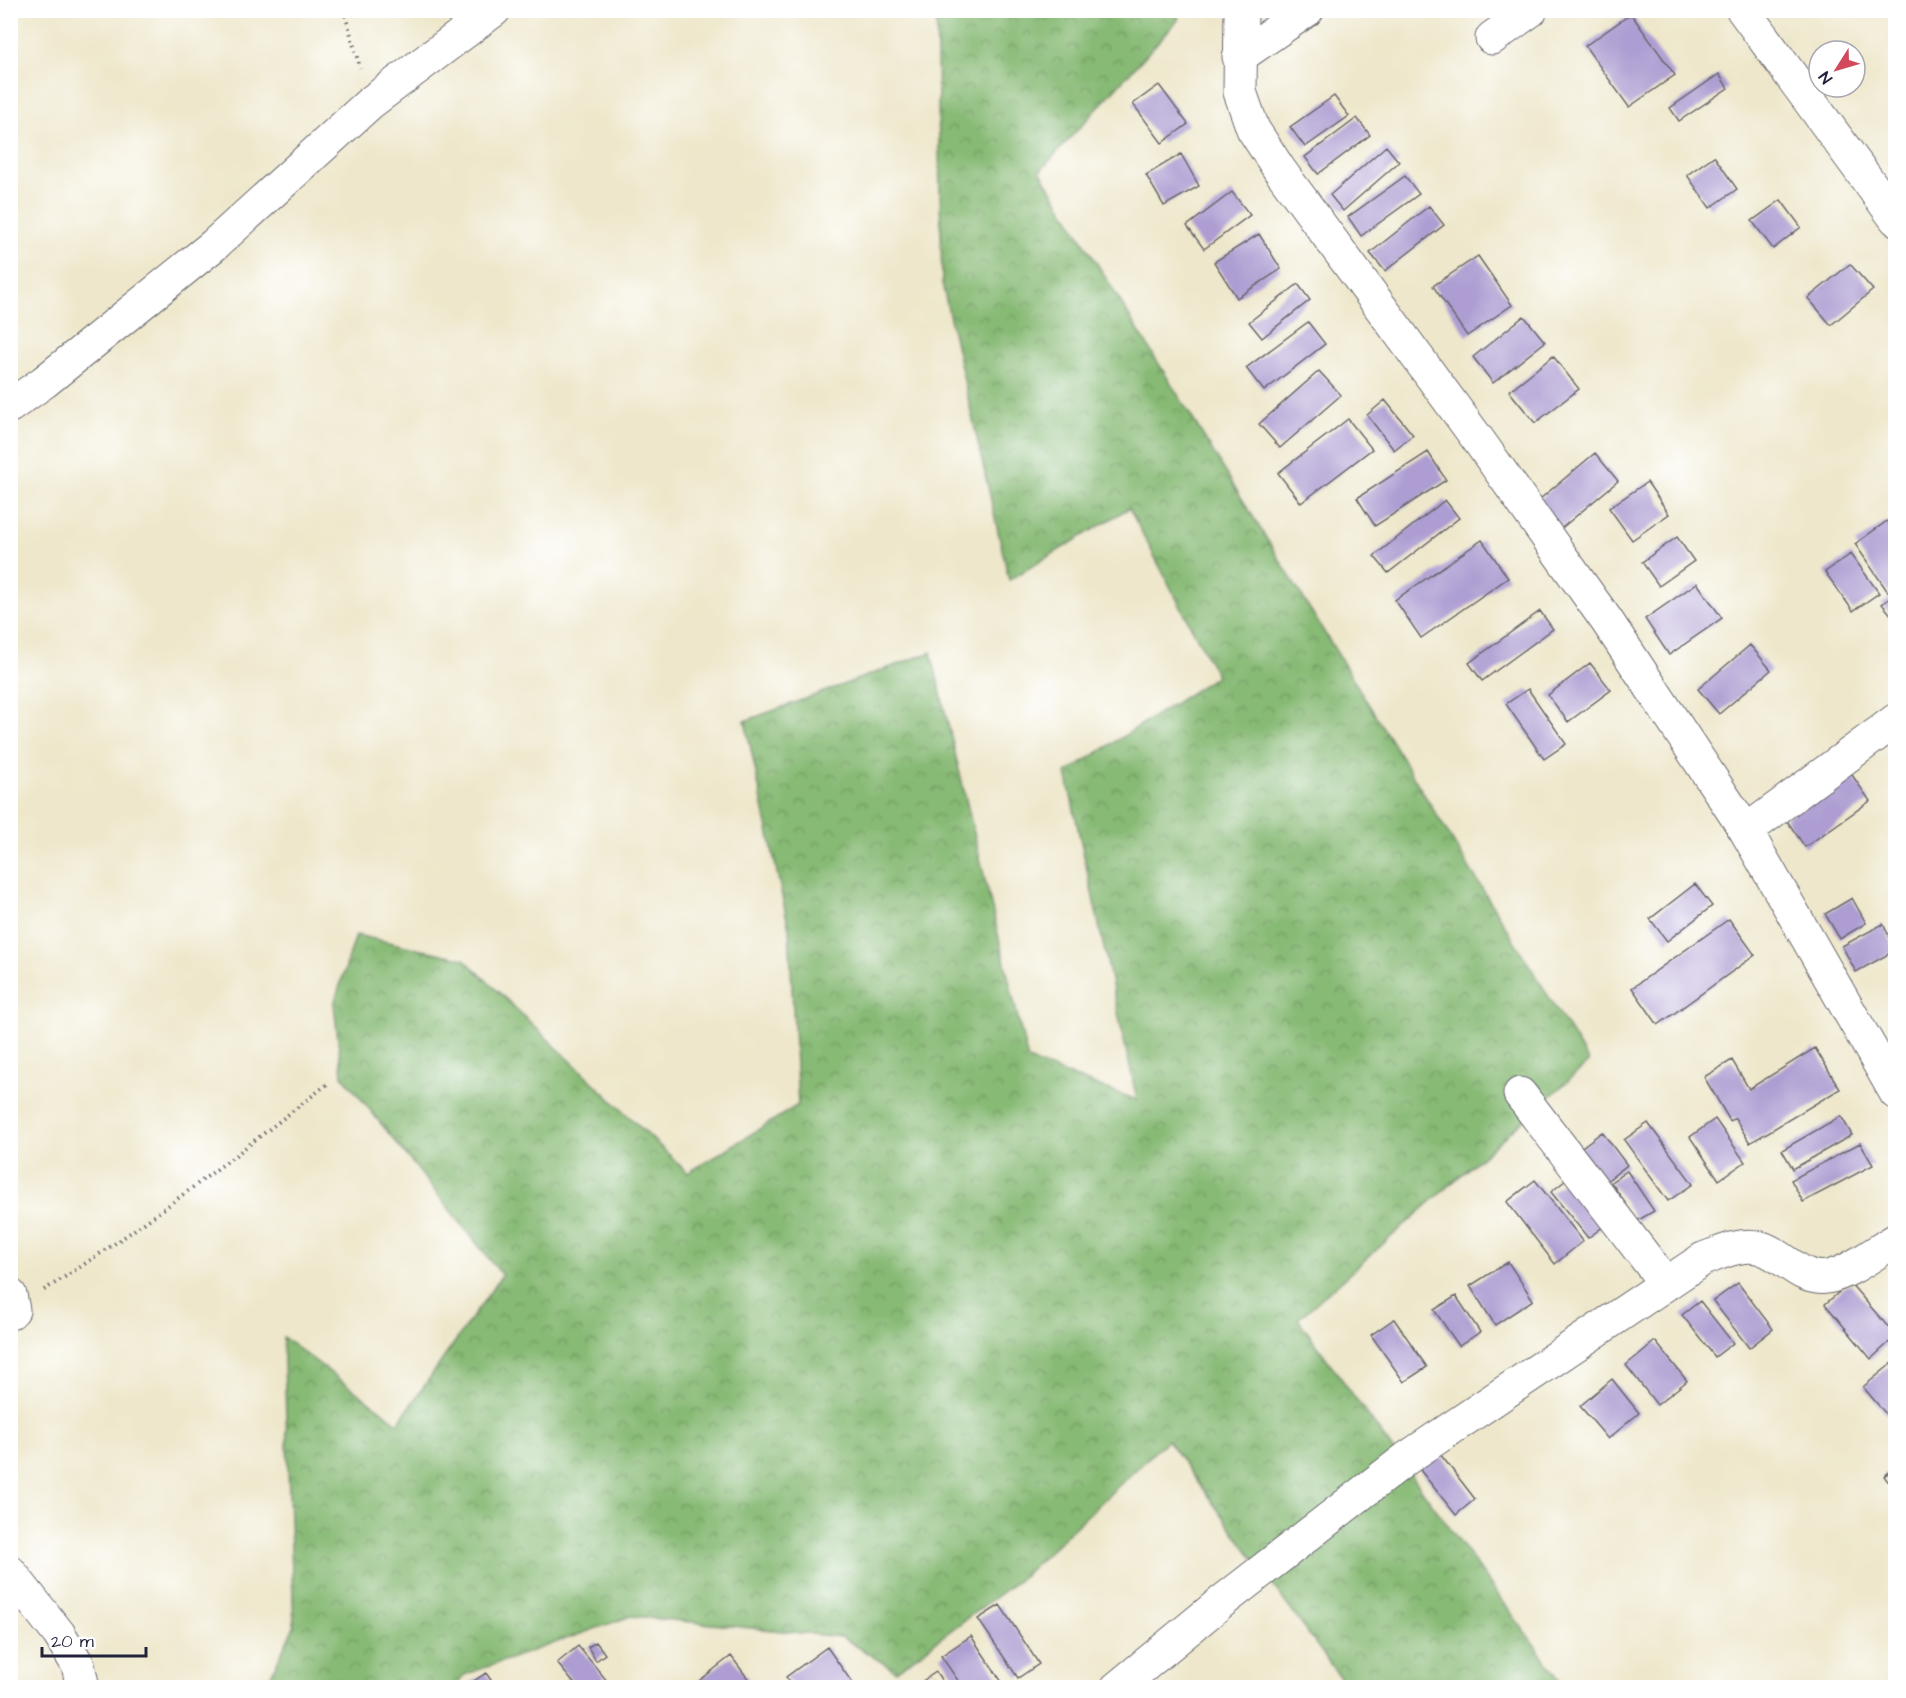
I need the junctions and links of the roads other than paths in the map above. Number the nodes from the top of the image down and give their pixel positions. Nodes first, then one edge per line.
1 (494, 10) edge
2 (1241, 10) edge
3 (1307, 10) edge
4 (1531, 10) edge
5 (1743, 10) edge
6 (1492, 38) dead end
7 (1239, 57) junction
8 (1896, 219) edge
9 (10, 406) edge
10 (1896, 720) edge
11 (1746, 831) junction
12 (1896, 1093) edge
13 (1520, 1094) dead end
14 (1896, 1240) edge
15 (1666, 1284) junction
16 (10, 1572) edge
17 (83, 1688) edge
18 (1117, 1688) edge

1 - 9 street
2 - 7 street
3 - 7 street
4 - 6 street
5 - 8 street
7 - 11 street
10 - 11 street
11 - 12 street
13 - 15 street
14 - 15 street
15 - 18 street
16 - 17 street

